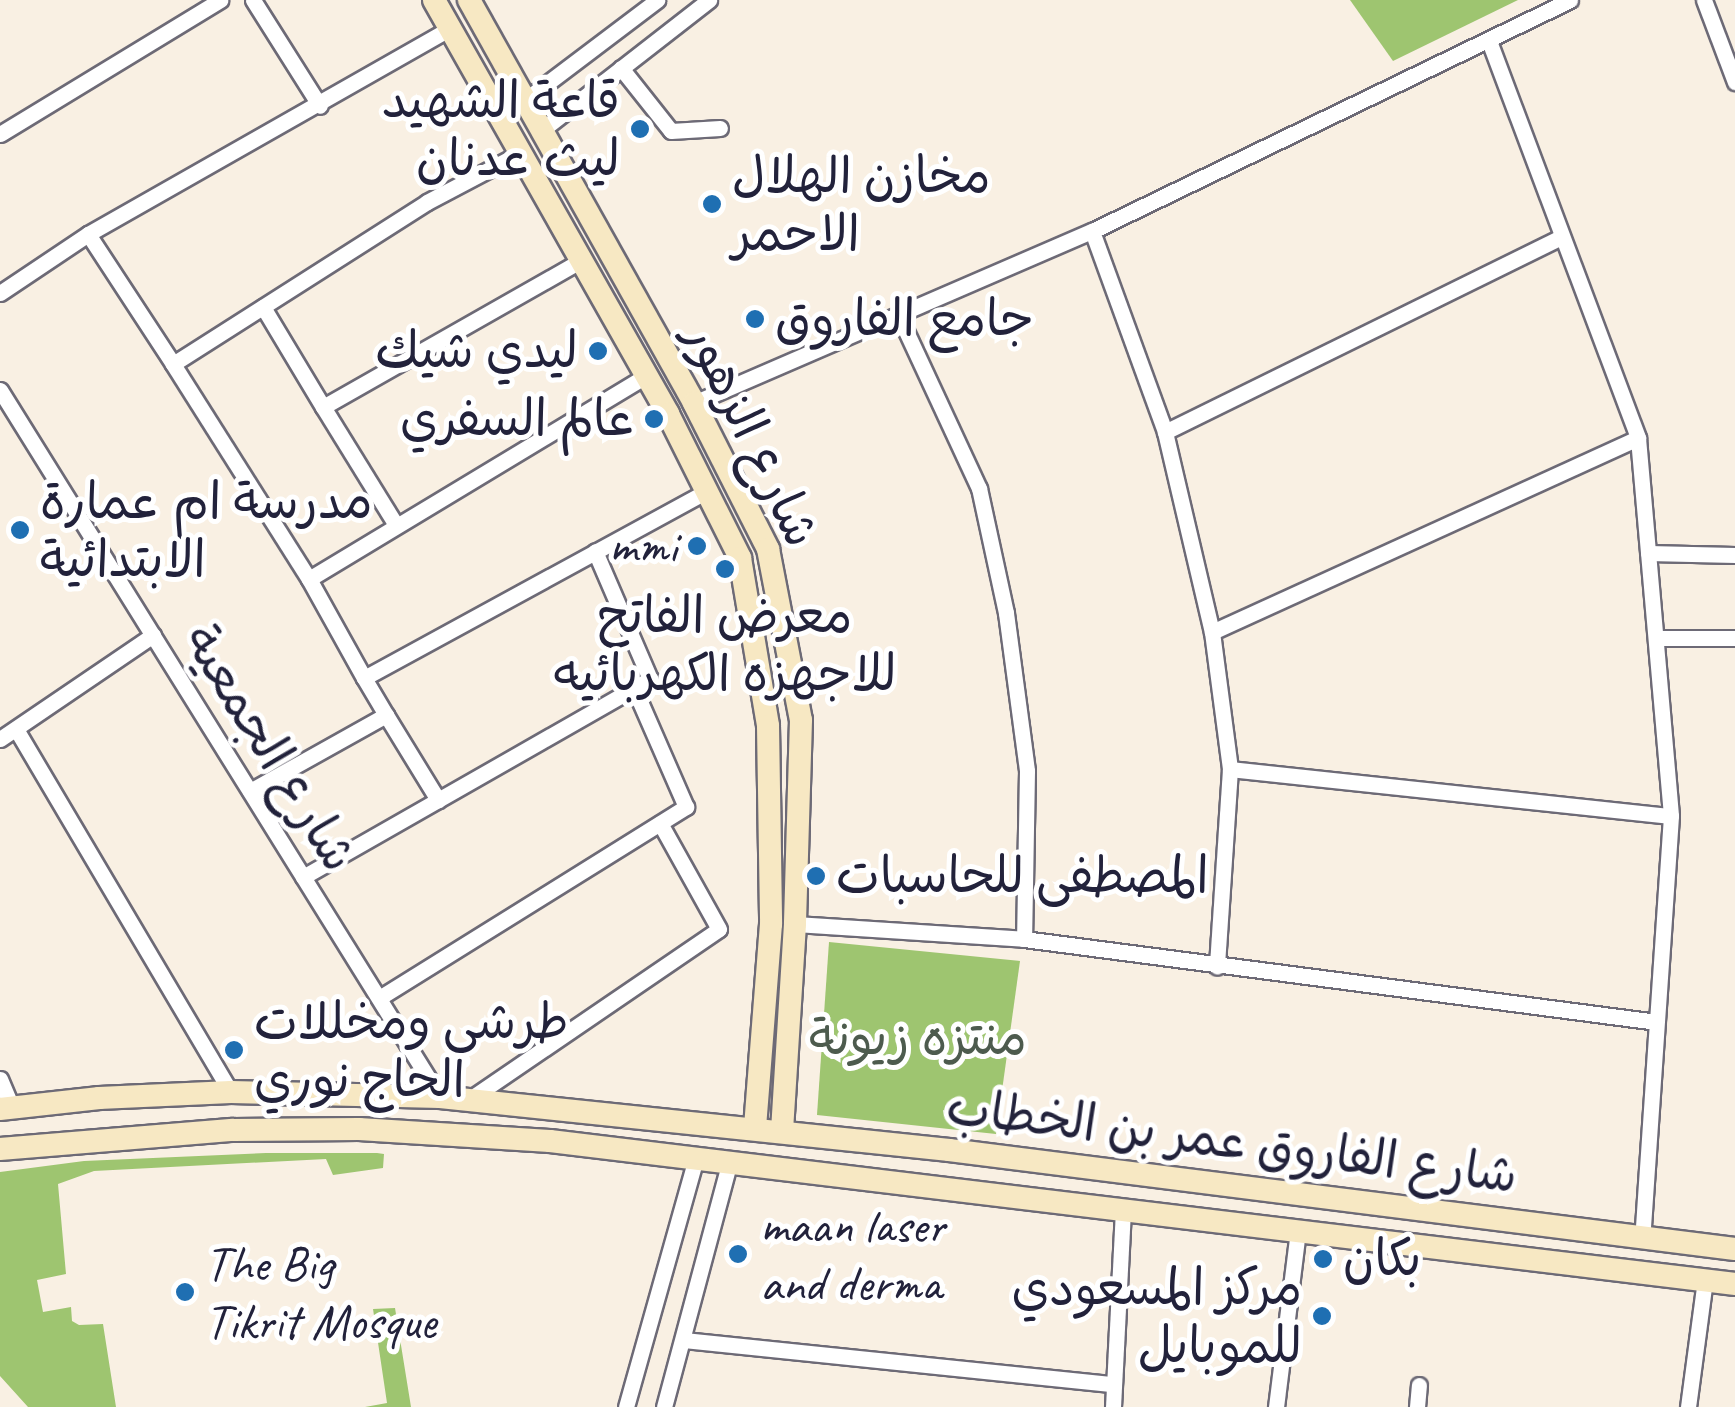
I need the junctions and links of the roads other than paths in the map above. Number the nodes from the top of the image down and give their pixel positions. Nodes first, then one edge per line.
1 (220, 0) edge
2 (253, 0) edge
3 (434, 0) edge
4 (469, 0) edge
5 (657, 0) edge
6 (709, 0) edge
7 (1570, 0) edge
8 (1704, 0) edge
9 (450, 28) junction
10 (1490, 41) junction
11 (621, 68) junction
12 (1735, 82) edge
13 (526, 100) junction
14 (320, 106) junction
15 (720, 128) dead end
16 (542, 130) junction
17 (0, 134) edge
18 (520, 153) junction
19 (1092, 231) junction
20 (88, 234) junction
21 (1562, 237) junction
22 (582, 260) junction
23 (0, 294) edge
24 (263, 306) junction
25 (899, 316) junction
26 (172, 364) junction
27 (647, 375) junction
28 (2, 397) edge
29 (694, 404) junction
30 (324, 408) junction
31 (1165, 432) junction
32 (1638, 438) junction
33 (704, 493) junction
34 (396, 525) junction
35 (595, 551) junction
36 (1648, 553) junction
37 (1735, 555) edge
38 (309, 580) junction
39 (1212, 632) junction
40 (153, 636) junction
41 (1656, 638) junction
42 (1735, 638) edge
43 (364, 678) junction
44 (634, 688) junction
45 (386, 716) junction
46 (801, 720) junction
47 (768, 726) junction
48 (16, 729) junction
49 (0, 739) edge
50 (1230, 769) junction
51 (250, 791) junction
52 (438, 800) junction
53 (1671, 816) junction
54 (660, 823) junction
55 (304, 877) junction
56 (795, 924) junction
57 (1024, 939) junction
58 (1216, 967) junction
59 (379, 998) junction
60 (1657, 1022) junction
61 (0, 1079) edge
62 (230, 1092) junction
63 (440, 1097) junction
64 (470, 1100) junction
65 (6, 1108) edge
66 (755, 1128) junction
67 (782, 1131) junction
68 (0, 1148) edge
69 (695, 1162) junction
70 (729, 1165) junction
71 (1122, 1209) junction
72 (1298, 1230) junction
73 (1642, 1238) junction
74 (1735, 1249) edge
75 (1705, 1280) junction
76 (1735, 1284) edge
77 (684, 1340) junction
78 (1113, 1384) junction
79 (1419, 1386) dead end
80 (626, 1407) edge
81 (664, 1407) edge
82 (1113, 1407) edge
83 (1276, 1407) edge
84 (1417, 1407) edge
85 (1688, 1407) edge

1 - 17 street
2 - 14 street
3 - 9 main road, شارع الزهور
4 - 13 main road, شارع الزهور
5 - 13 street
6 - 11 street
7 - 10 street
8 - 12 street
9 - 14 street
9 - 18 main road, شارع الزهور
10 - 19 street
10 - 21 street
11 - 15 street
11 - 16 street
13 - 16 main road, شارع الزهور
14 - 20 street
16 - 29 main road, شارع الزهور
18 - 22 main road, شارع الزهور
18 - 24 street
19 - 25 street
19 - 31 street
20 - 23 street
20 - 26 street
21 - 31 street
21 - 32 street
22 - 27 main road, شارع الزهور
22 - 30 street
24 - 26 street
24 - 30 street
25 - 29 street
25 - 57 street
26 - 38 street
27 - 33 main road, شارع الزهور
27 - 34 street
28 - 40 street, شارع الجمعية
29 - 46 main road, شارع الزهور
30 - 34 street
31 - 39 street
32 - 36 street
32 - 39 street
33 - 35 street
33 - 47 main road, شارع الزهور
34 - 38 street
35 - 43 street
35 - 44 street
36 - 37 street
36 - 41 street
38 - 43 street
39 - 50 street
40 - 48 street
40 - 51 street, شارع الجمعية
41 - 42 street
41 - 53 street
43 - 45 street
44 - 52 street
44 - 54 street
45 - 51 street
45 - 52 street
46 - 47 main road
46 - 56 main road, شارع الزهور
47 - 66 main road, شارع الزهور
48 - 49 street
48 - 62 street
50 - 53 street
50 - 58 street
51 - 55 street, شارع الجمعية
52 - 55 street
53 - 60 street
54 - 59 street
54 - 64 street
55 - 59 street, شارع الجمعية
56 - 57 street
56 - 67 main road, شارع الزهور
57 - 58 street
58 - 60 street
59 - 63 street, شارع الجمعية
60 - 73 street
61 - 65 street
62 - 63 main road, شارع الفاروق عمر بن الخطاب
62 - 65 main road, شارع الفاروق عمر بن الخطاب
63 - 64 main road, شارع الفاروق عمر بن الخطاب
64 - 66 main road, شارع الفاروق عمر بن الخطاب
66 - 67 main road, شارع الفاروق عمر بن الخطاب
67 - 73 main road, شارع الفاروق عمر بن الخطاب
68 - 69 main road
69 - 70 main road
69 - 80 street
70 - 71 main road
70 - 77 street
71 - 72 main road
71 - 78 street
72 - 75 main road
72 - 83 street
73 - 74 main road, شارع الفاروق عمر بن الخطاب
75 - 76 main road
75 - 85 street
77 - 78 street
77 - 81 street
78 - 82 street
79 - 84 street

